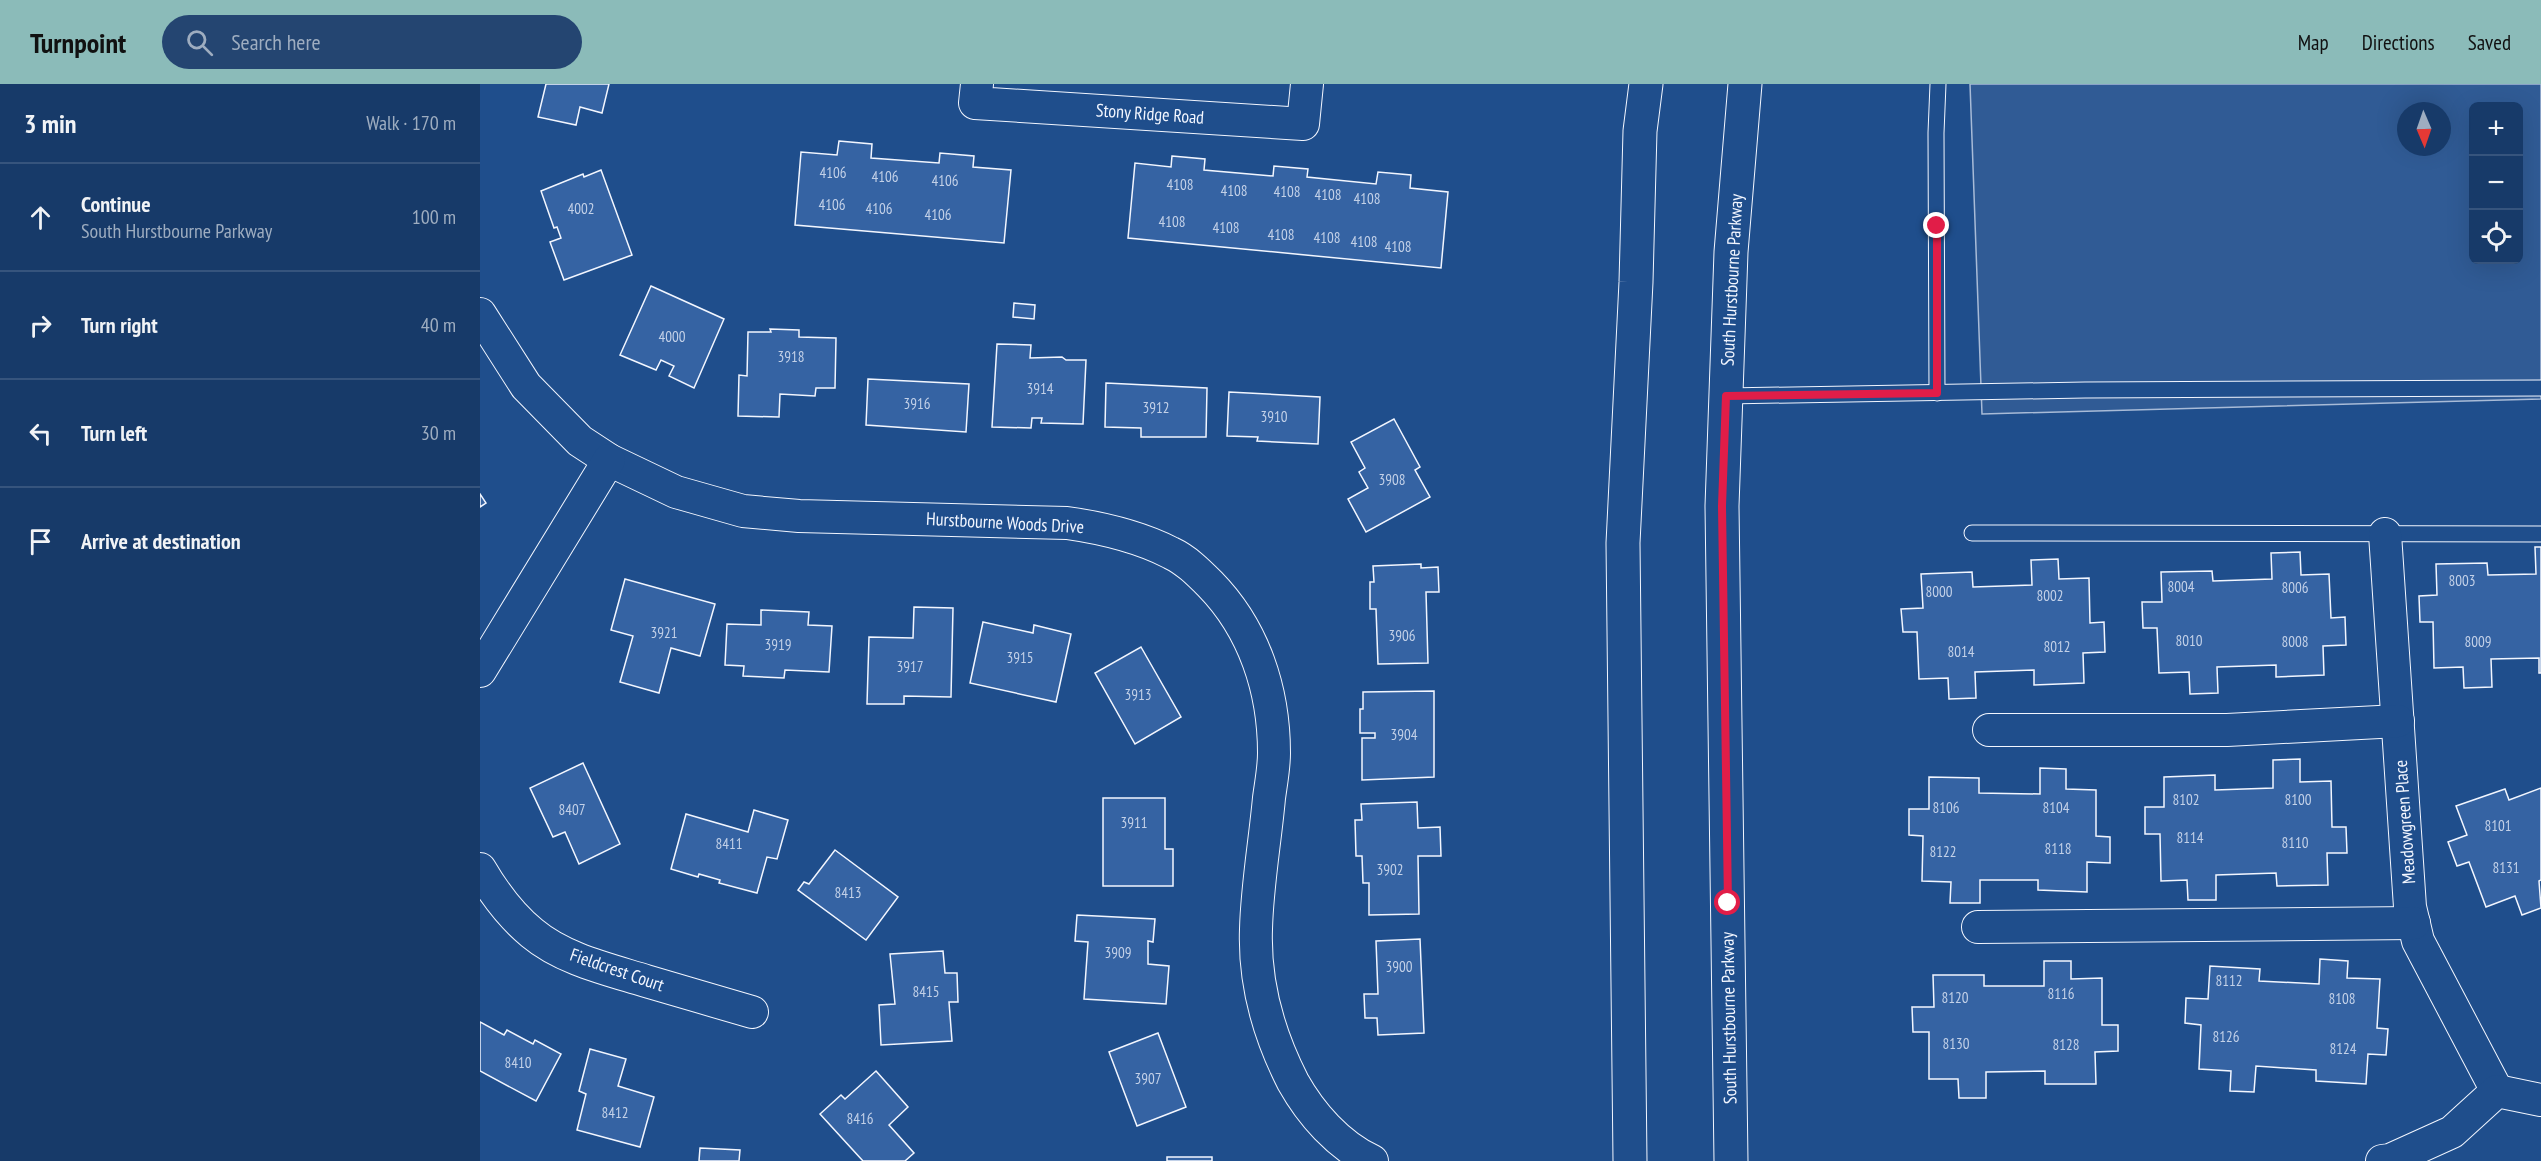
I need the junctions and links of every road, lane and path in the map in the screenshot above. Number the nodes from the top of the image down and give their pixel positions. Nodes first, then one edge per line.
1 (977, 84) edge
2 (1307, 84) edge
3 (1646, 84) edge
4 (1745, 84) edge
5 (1938, 84) edge
6 (480, 314) edge
7 (2541, 388) edge
8 (1937, 393) junction
9 (1726, 396) junction
10 (609, 460) junction
11 (1972, 533) dead end
12 (2385, 534) junction
13 (2541, 534) edge
14 (480, 671) edge
15 (2398, 721) junction
16 (1989, 730) dead end
17 (480, 869) edge
18 (2414, 923) junction
19 (1978, 927) dead end
20 (752, 1012) dead end
21 (2497, 1091) junction
22 (2541, 1100) edge
23 (1372, 1161) edge
24 (1630, 1161) edge
25 (1731, 1161) edge
26 (2382, 1161) edge

1 - 2 street, Stony Ridge Road
3 - 24 main road
4 - 9 main road, South Hurstbourne Parkway
5 - 8 lane
6 - 10 street, Hurstbourne Woods Drive
7 - 8 lane
8 - 9 lane
9 - 25 main road, South Hurstbourne Parkway
10 - 14 street
10 - 23 street, Hurstbourne Woods Drive
11 - 12 lane
12 - 13 lane
12 - 15 street, Meadowgreen Place
15 - 16 street
15 - 18 street, Meadowgreen Place
17 - 20 street, Fieldcrest Court
18 - 19 street
18 - 21 street, Meadowgreen Place
21 - 22 street
21 - 26 street

